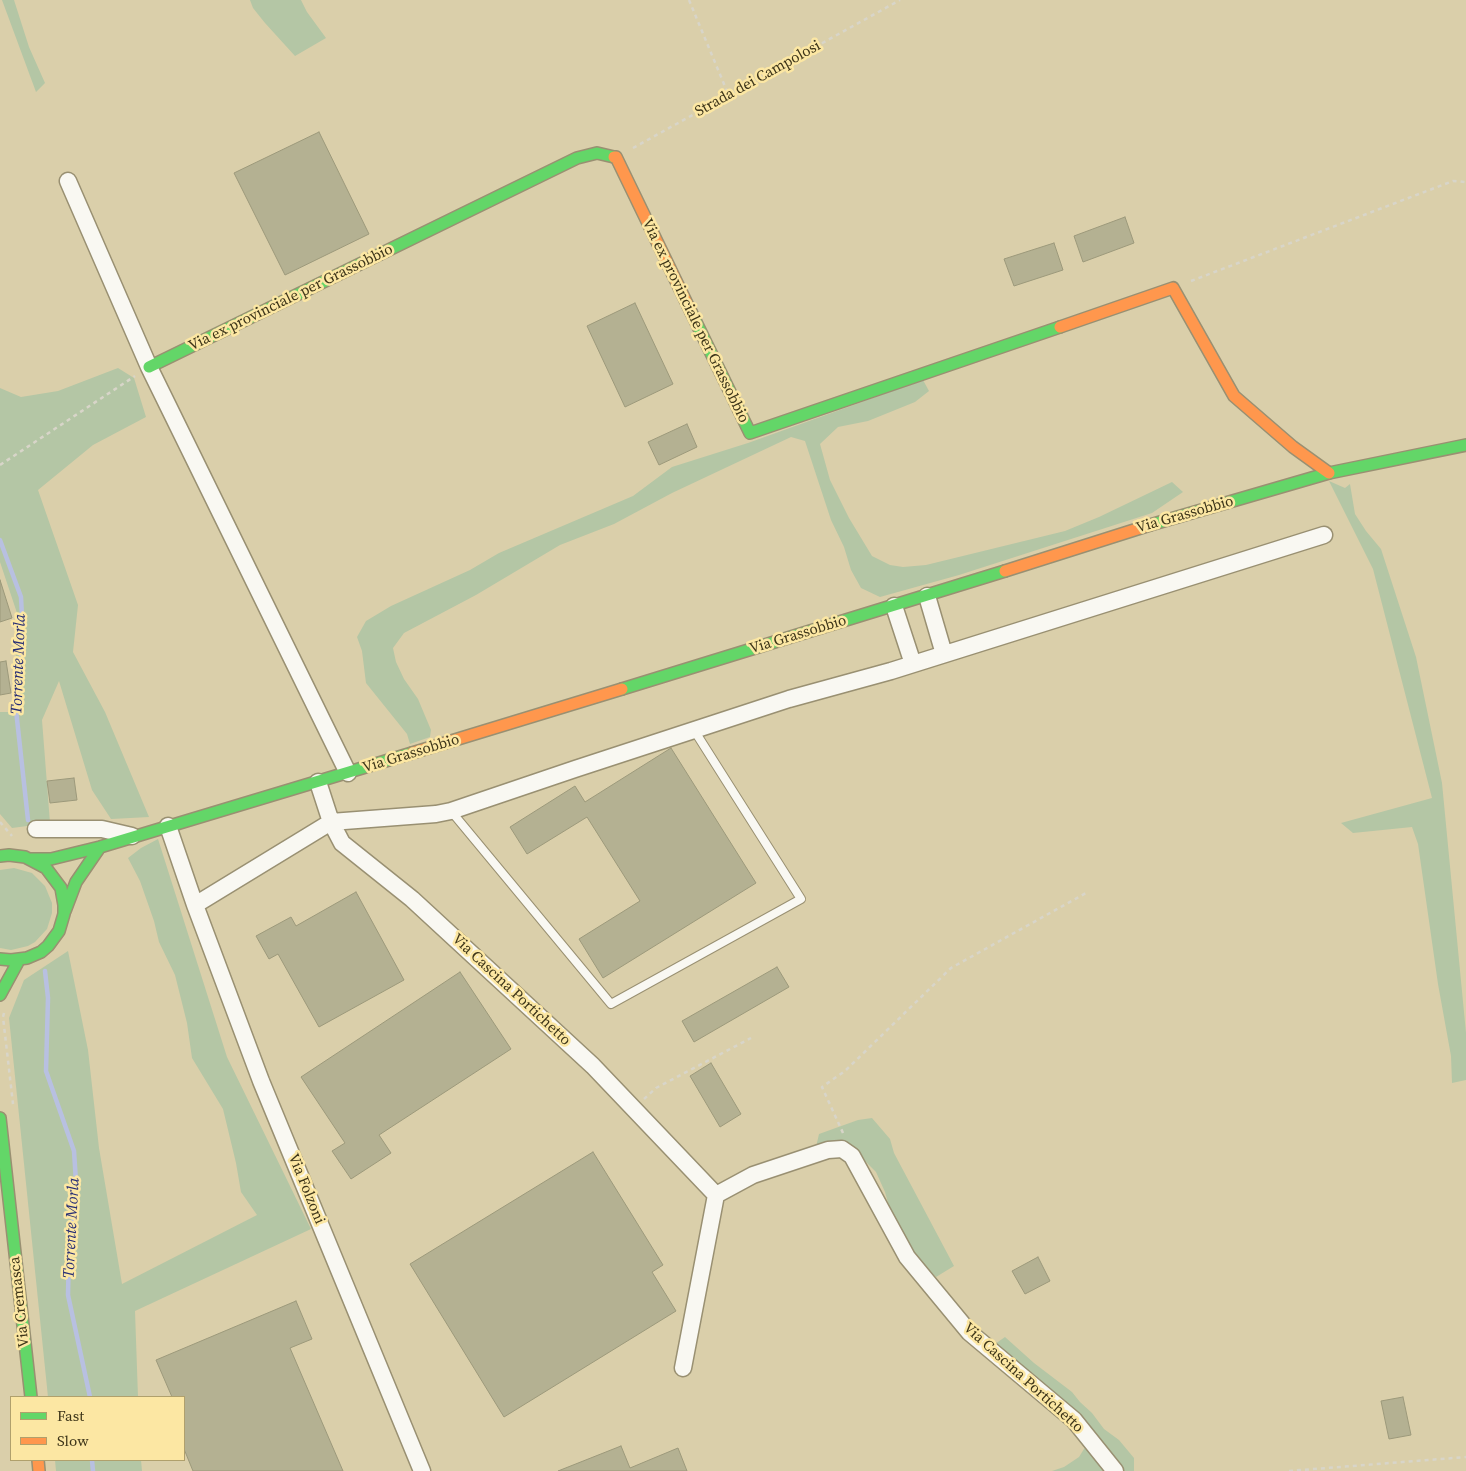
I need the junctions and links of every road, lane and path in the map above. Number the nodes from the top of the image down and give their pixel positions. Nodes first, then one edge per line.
1 (690, 0) edge
2 (900, 0) edge
3 (729, 96) junction
4 (616, 157) junction
5 (68, 182) dead end
6 (1466, 182) edge
7 (1173, 288) junction
8 (148, 368) junction
9 (1466, 445) edge
10 (0, 465) edge
11 (1329, 473) junction
12 (1324, 535) dead end
13 (927, 596) junction
14 (894, 606) junction
15 (944, 654) junction
16 (913, 664) junction
17 (694, 730) junction
18 (348, 773) junction
19 (318, 782) junction
20 (451, 811) junction
21 (0, 822) edge
22 (330, 822) junction
23 (168, 826) junction
24 (36, 829) dead end
25 (132, 836) junction
26 (16, 840) dead end
27 (0, 846) edge
28 (100, 847) junction
29 (0, 856) edge
30 (18, 856) junction
31 (31, 859) junction
32 (1086, 893) dead end
33 (195, 905) junction
34 (64, 914) junction
35 (0, 958) edge
36 (19, 960) junction
37 (0, 996) edge
38 (6, 1007) dead end
39 (751, 1038) dead end
40 (13, 1104) dead end
41 (633, 1108) junction
42 (0, 1118) edge
43 (842, 1149) junction
44 (716, 1195) junction
45 (683, 1368) dead end
46 (31, 1396) edge
47 (1466, 1457) edge
48 (422, 1471) edge
49 (1114, 1471) edge
50 (1289, 1471) edge

1 - 3 path
2 - 3 path, Strada dei Campolosi
3 - 4 path, Strada dei Campolosi
4 - 7 street, Via ex provinciale per Grassobbio
4 - 8 street, Via ex provinciale per Grassobbio
5 - 8 street
6 - 7 path
7 - 11 street
8 - 10 path
8 - 18 street
9 - 11 street, Via Grassobbio
11 - 13 street, Via Grassobbio
12 - 15 street
13 - 14 street, Via Grassobbio
13 - 15 street
14 - 16 street
14 - 18 street, Via Grassobbio
15 - 16 street
16 - 17 street
17 - 20 street
17 - 20 lane
18 - 19 street, Via Grassobbio
19 - 22 street, Via Cascina Portichetto
19 - 23 street, Via Grassobbio
20 - 22 street
21 - 26 path
22 - 33 street
22 - 41 street, Via Cascina Portichetto
23 - 25 street, Via Grassobbio
23 - 33 street, Via Folzoni
24 - 25 street, Via Grassobbio
25 - 28 street, Via Grassobbio
27 - 30 street
28 - 31 street, Via Grassobbio
28 - 34 street
29 - 30 street
30 - 31 street
31 - 34 street
32 - 43 path
33 - 48 street, Via Folzoni
34 - 36 street
35 - 36 street
36 - 37 street
38 - 40 path
39 - 41 path
41 - 44 street, Via Cascina Portichetto
42 - 46 street, Via Cremasca
43 - 44 street
43 - 49 street, Via Cascina Portichetto
44 - 45 street
47 - 50 path

